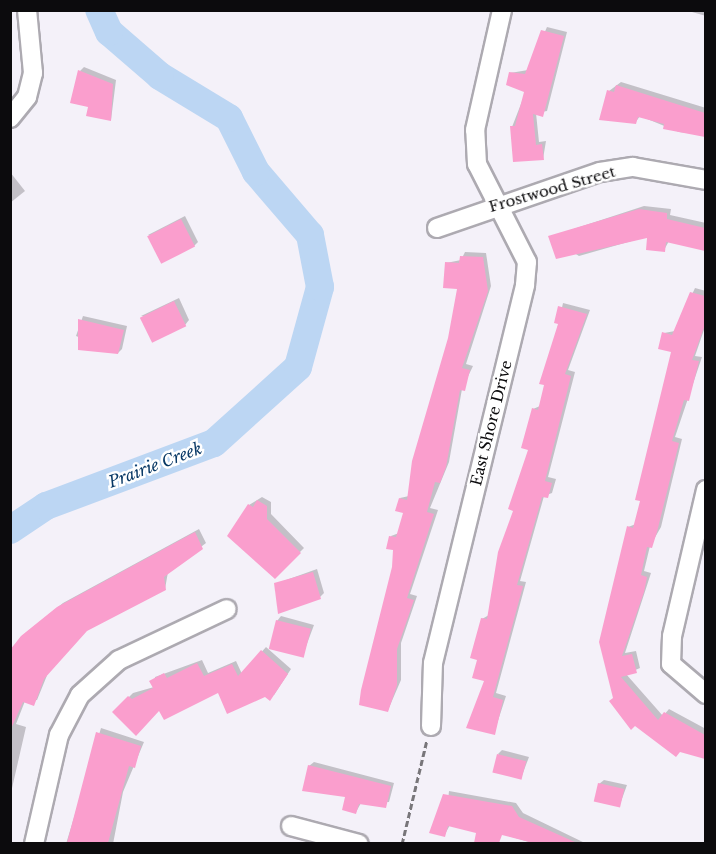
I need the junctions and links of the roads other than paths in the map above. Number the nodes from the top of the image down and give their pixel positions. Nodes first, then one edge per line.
1 (27, 10) edge
2 (502, 10) edge
3 (10, 118) edge
4 (705, 180) edge
5 (499, 203) junction
6 (437, 228) dead end
7 (705, 490) edge
8 (227, 609) dead end
9 (705, 694) edge
10 (431, 726) road end
11 (291, 826) dead end
12 (34, 843) edge
13 (359, 843) edge

1 - 3 street
2 - 5 street, East Shore Drive
4 - 5 street, Frostwood Street
5 - 6 street, Frostwood Street
5 - 10 street, East Shore Drive
7 - 9 street
8 - 12 street
11 - 13 street

